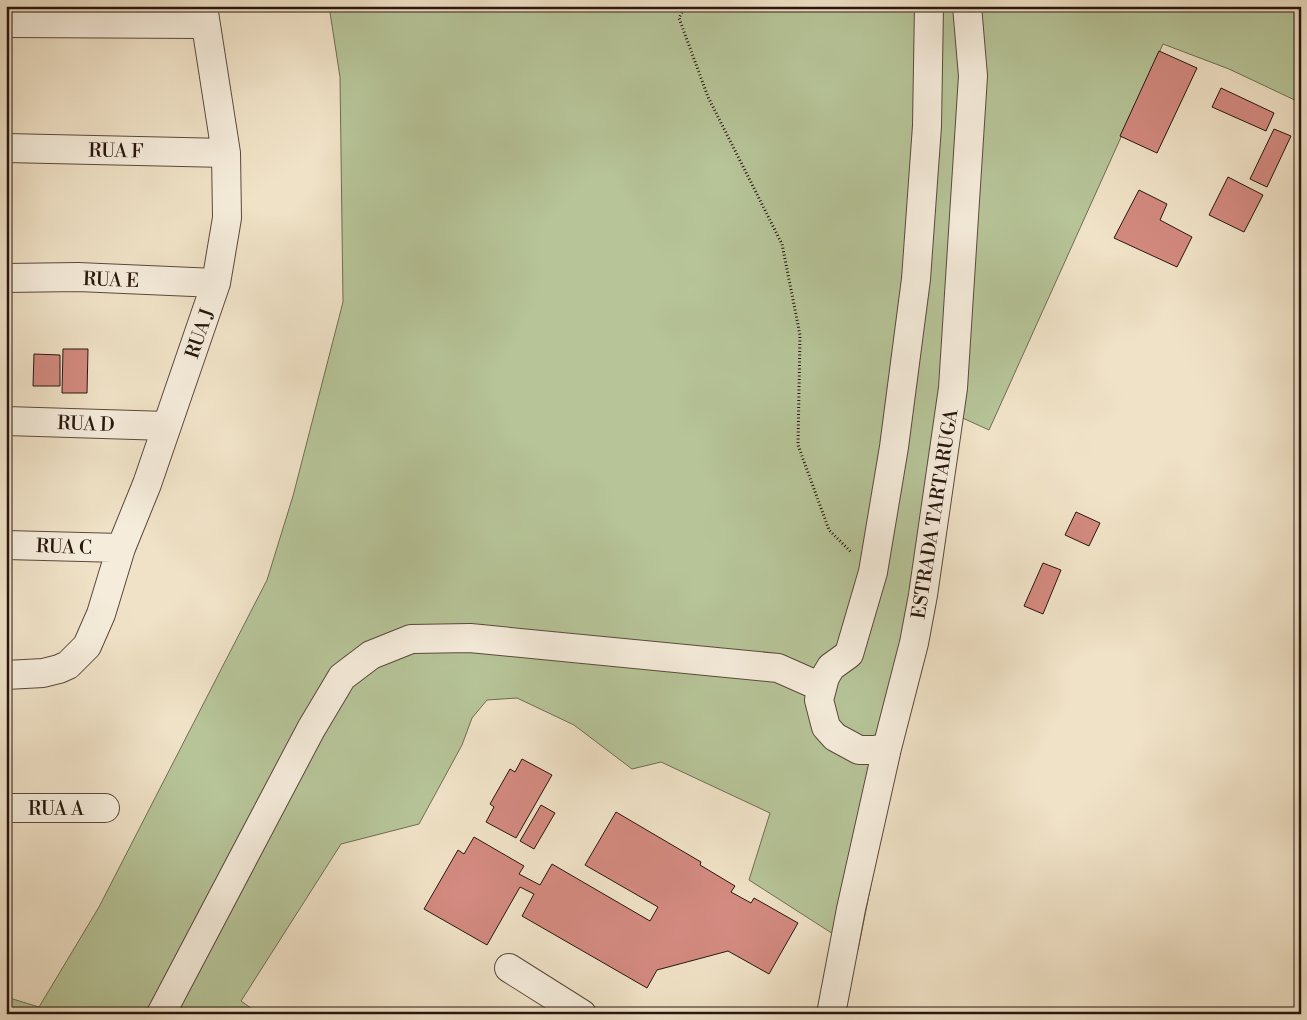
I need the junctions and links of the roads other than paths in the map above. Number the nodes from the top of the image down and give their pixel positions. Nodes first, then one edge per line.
1 (929, 6) edge
2 (967, 6) edge
3 (204, 15) edge
4 (6, 23) edge
5 (6, 148) edge
6 (226, 152) junction
7 (6, 278) edge
8 (216, 283) junction
9 (6, 421) edge
10 (167, 426) junction
11 (6, 545) edge
12 (121, 548) junction
13 (6, 676) edge
14 (821, 687) junction
15 (887, 748) junction
16 (6, 808) edge
17 (105, 808) dead end
18 (509, 968) dead end
19 (161, 1014) edge
20 (582, 1014) edge
21 (831, 1014) edge

1 - 14 street
2 - 15 street, ESTRADA TARTARUGA
3 - 4 street
3 - 6 street, RUA J
5 - 6 street, RUA F
6 - 8 street, RUA J
7 - 8 street, RUA E
8 - 10 street, RUA J
9 - 10 street, RUA D
10 - 12 street, RUA J
11 - 12 street, RUA C
12 - 13 street, RUA J
14 - 15 street
14 - 19 street
15 - 21 street, ESTRADA TARTARUGA
16 - 17 street, RUA A
18 - 20 street

